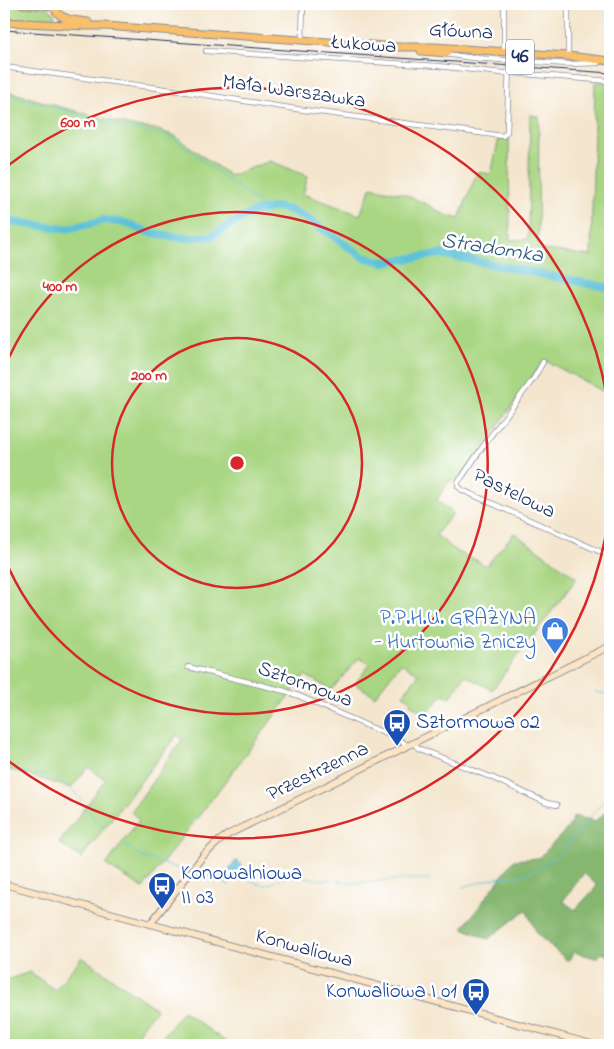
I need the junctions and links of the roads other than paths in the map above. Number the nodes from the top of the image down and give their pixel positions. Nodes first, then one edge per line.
1 (23, 4) edge
2 (303, 4) edge
3 (504, 4) edge
4 (568, 4) edge
5 (57, 14) junction
6 (4, 22) edge
7 (49, 24) junction
8 (105, 26) junction
9 (302, 40) junction
10 (398, 47) junction
11 (206, 51) dead end
12 (429, 52) junction
13 (504, 52) junction
14 (568, 56) junction
15 (509, 60) junction
16 (610, 62) edge
17 (598, 63) junction
18 (4, 67) edge
19 (508, 74) junction
20 (610, 80) edge
21 (543, 362) dead end
22 (610, 556) edge
23 (610, 646) edge
24 (188, 666) dead end
25 (411, 744) junction
26 (558, 805) dead end
27 (4, 884) edge
28 (150, 924) junction
29 (595, 1045) edge

1 - 5 main road, 46
2 - 9 street
3 - 13 street
4 - 14 street
5 - 7 main road
5 - 8 main road, Główna / 46
6 - 7 main road, 46
7 - 8 main road, Główna / 46
8 - 9 main road, Główna / 46
9 - 10 main road, Główna / 46
10 - 12 main road, Główna / 46
10 - 13 main road, Główna / 46
11 - 19 street, Łukowa
12 - 15 street, Główna
12 - 17 main road, Główna / 46
13 - 14 main road, Główna / 46
14 - 16 main road, Główna / 46
15 - 17 street, Główna
15 - 19 street, Mała Warszawka
16 - 17 main road, Główna / 46
18 - 19 street, Mała Warszawka
19 - 20 street, Łukowa
21 - 22 street, Pastelowa
23 - 25 street, Przestrzenna
24 - 25 street, Sztormowa
25 - 26 street, Sztormowa
25 - 28 street, Przestrzenna
27 - 28 street, Konwaliowa
28 - 29 street, Konwaliowa

